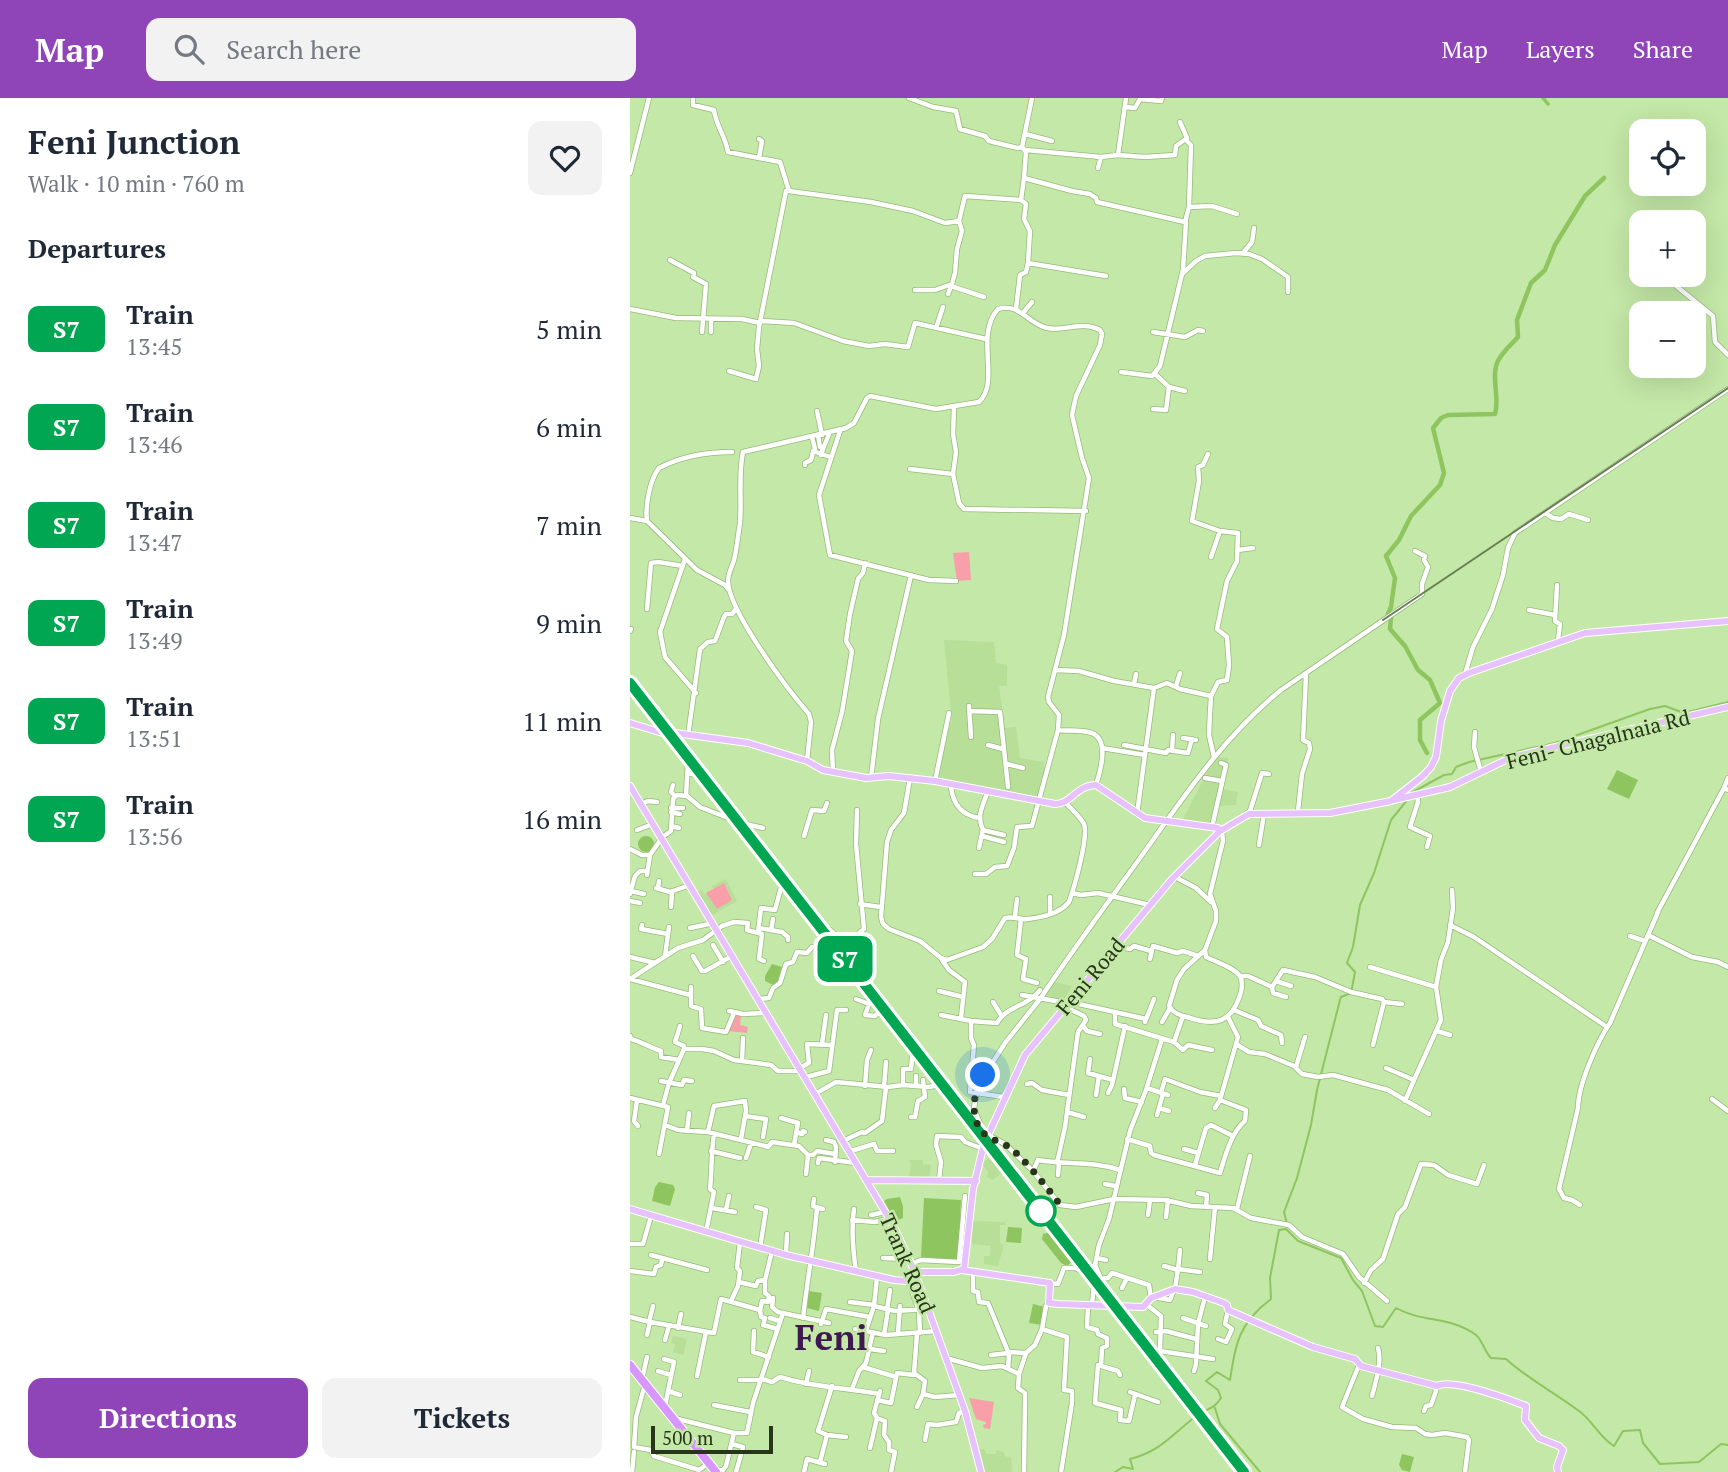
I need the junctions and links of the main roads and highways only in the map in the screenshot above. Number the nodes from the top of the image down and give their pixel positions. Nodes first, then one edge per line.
1 (1728, 621) edge
2 (1728, 707) edge
3 (630, 723) edge
4 (630, 786) edge
5 (1391, 801) junction
6 (1219, 830) junction
7 (1068, 1004) junction
8 (989, 1136) junction
9 (847, 1146) junction
10 (867, 1180) junction
11 (975, 1181) junction
12 (630, 1208) edge
13 (706, 1232) junction
14 (760, 1247) junction
15 (786, 1254) junction
16 (914, 1267) junction
17 (856, 1271) junction
18 (959, 1271) junction
19 (918, 1281) junction
20 (946, 1358) junction
21 (630, 1367) edge
22 (663, 1408) junction
23 (711, 1470) edge
24 (982, 1472) edge
25 (1558, 1472) edge

1 - 5 main road
2 - 5 main road, Feni- Chagalnaia Rd
3 - 6 main road
4 - 9 main road, Trank Road
5 - 6 main road
5 - 6 main road, Feni Road
6 - 7 main road
6 - 7 main road, Feni Road
7 - 8 main road
7 - 8 main road, Feni Road
8 - 11 main road
8 - 11 main road
9 - 10 main road, Trank Road
9 - 10 main road, Trank Road
10 - 11 main road
10 - 16 main road, Trank Road
10 - 16 main road, Trank Road
11 - 18 main road
12 - 13 main road
12 - 13 main road
13 - 14 main road
13 - 14 main road
14 - 15 main road
14 - 15 main road
15 - 17 main road
16 - 18 main road
16 - 19 main road, Trank Road
16 - 20 main road, Trank Road
17 - 19 main road
17 - 19 main road
18 - 25 main road
19 - 20 main road, Trank Road
20 - 24 main road, Trank Road
20 - 24 main road, Trank Road
21 - 22 highway
22 - 23 highway
22 - 23 highway

